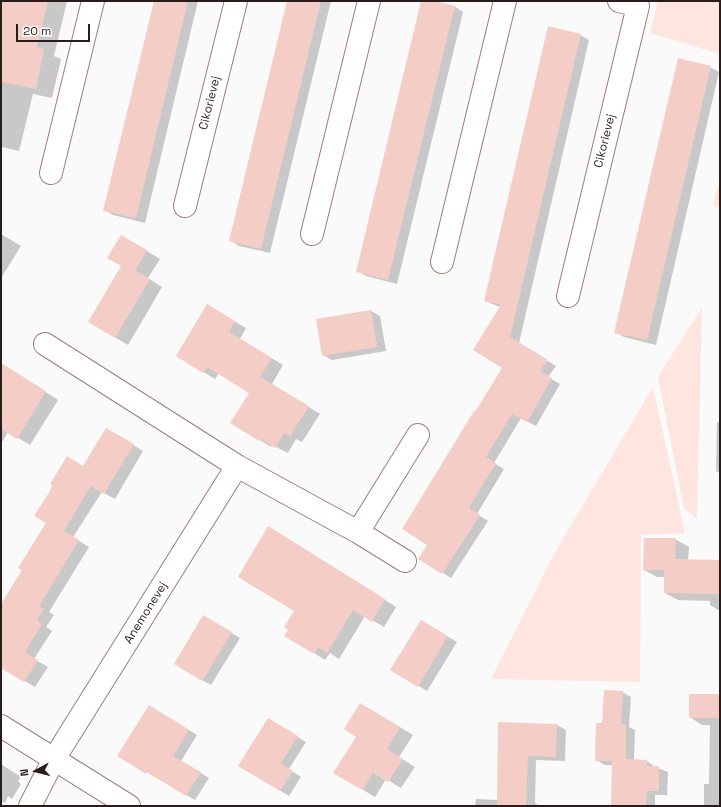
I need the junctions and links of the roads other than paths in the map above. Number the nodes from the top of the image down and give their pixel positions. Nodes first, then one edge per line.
1 (93, 1) edge
2 (236, 1) edge
3 (369, 1) edge
4 (505, 1) edge
5 (619, 1) edge
6 (51, 173) dead end
7 (185, 206) dead end
8 (312, 234) dead end
9 (442, 262) dead end
10 (568, 296) dead end
11 (45, 344) dead end
12 (418, 435) dead end
13 (237, 466) junction
14 (358, 532) junction
15 (405, 561) dead end
16 (1, 726) edge
17 (54, 759) junction
18 (30, 806) edge
19 (129, 806) edge

1 - 6 street
2 - 7 street, Cikorievej
3 - 8 street
4 - 9 street
5 - 10 street, Cikorievej
11 - 13 street
12 - 14 street
13 - 14 street
13 - 17 street, Anemonevej
14 - 15 street
16 - 17 street
17 - 18 street, Anemonevej
17 - 19 street

